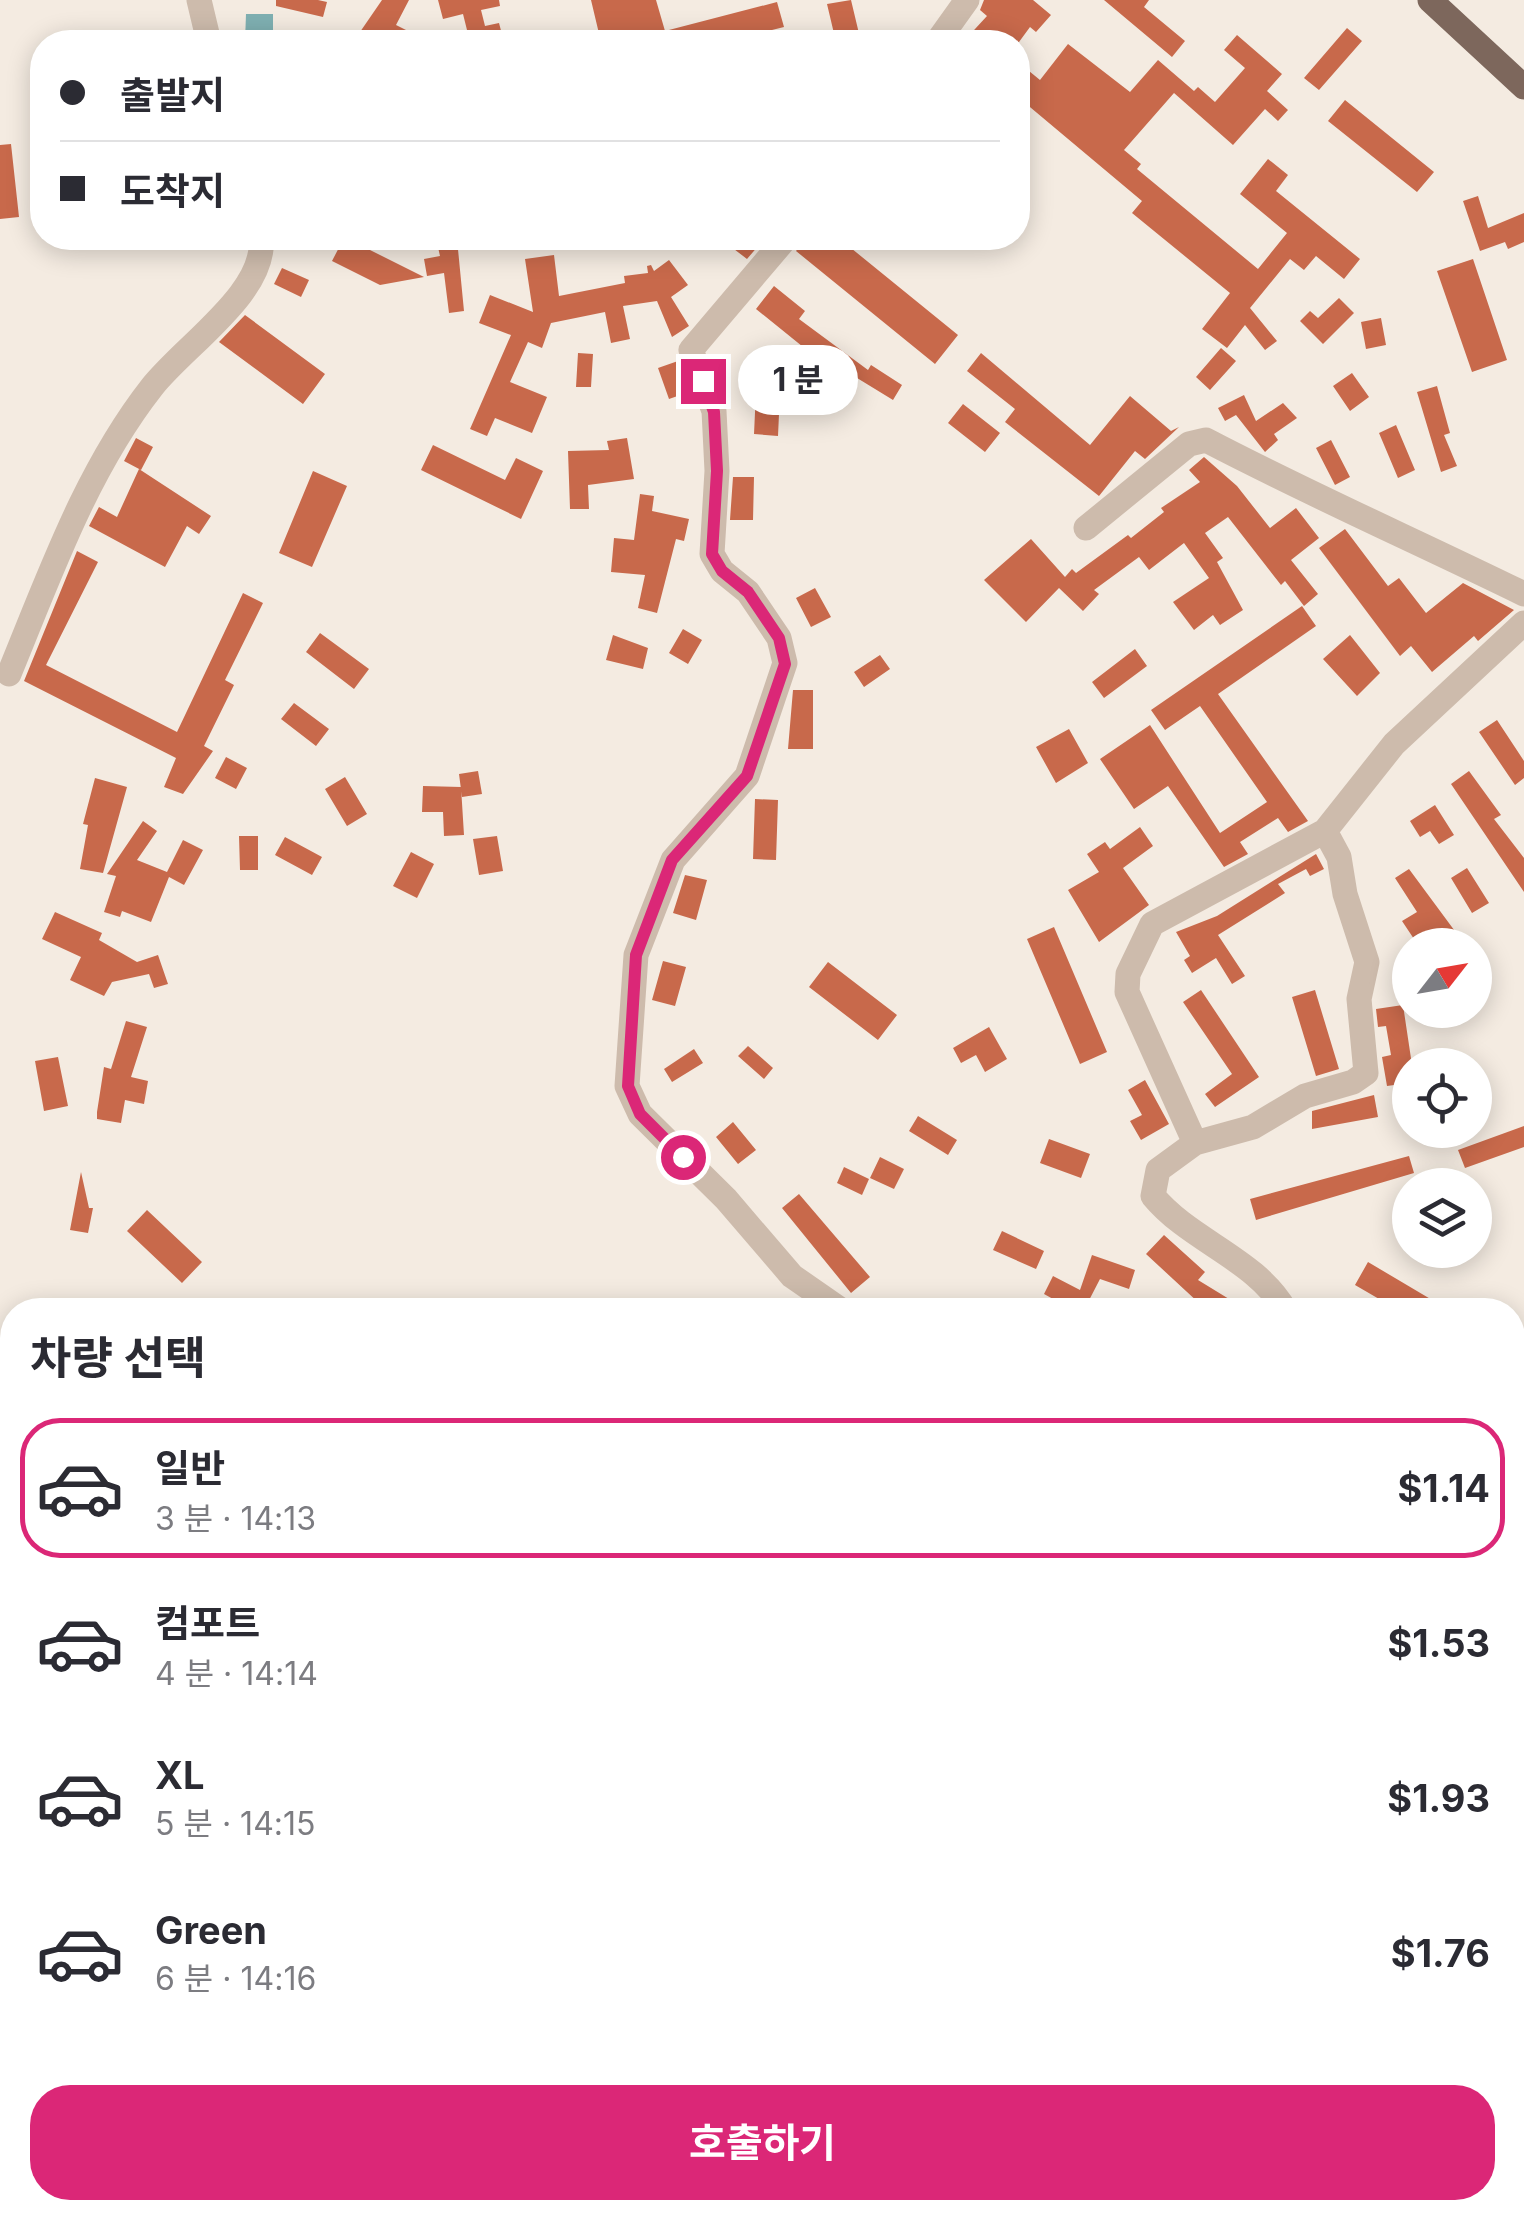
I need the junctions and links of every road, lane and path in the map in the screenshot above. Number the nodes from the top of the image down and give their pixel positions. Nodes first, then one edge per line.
1 (199, 0) edge
2 (967, 0) edge
3 (1430, 0) edge
4 (206, 30) edge
5 (946, 30) edge
6 (1524, 87) edge
7 (261, 250) edge
8 (776, 250) edge
9 (1086, 528) dead end
10 (1524, 594) edge
11 (1524, 623) edge
12 (9, 674) dead end
13 (1325, 830) junction
14 (1195, 1144) junction
15 (824, 1298) edge
16 (1278, 1298) edge

1 - 4 street
2 - 5 street
3 - 6 main road
7 - 12 street
8 - 15 street
9 - 10 street
11 - 13 street
13 - 14 street
13 - 14 street
14 - 16 street

